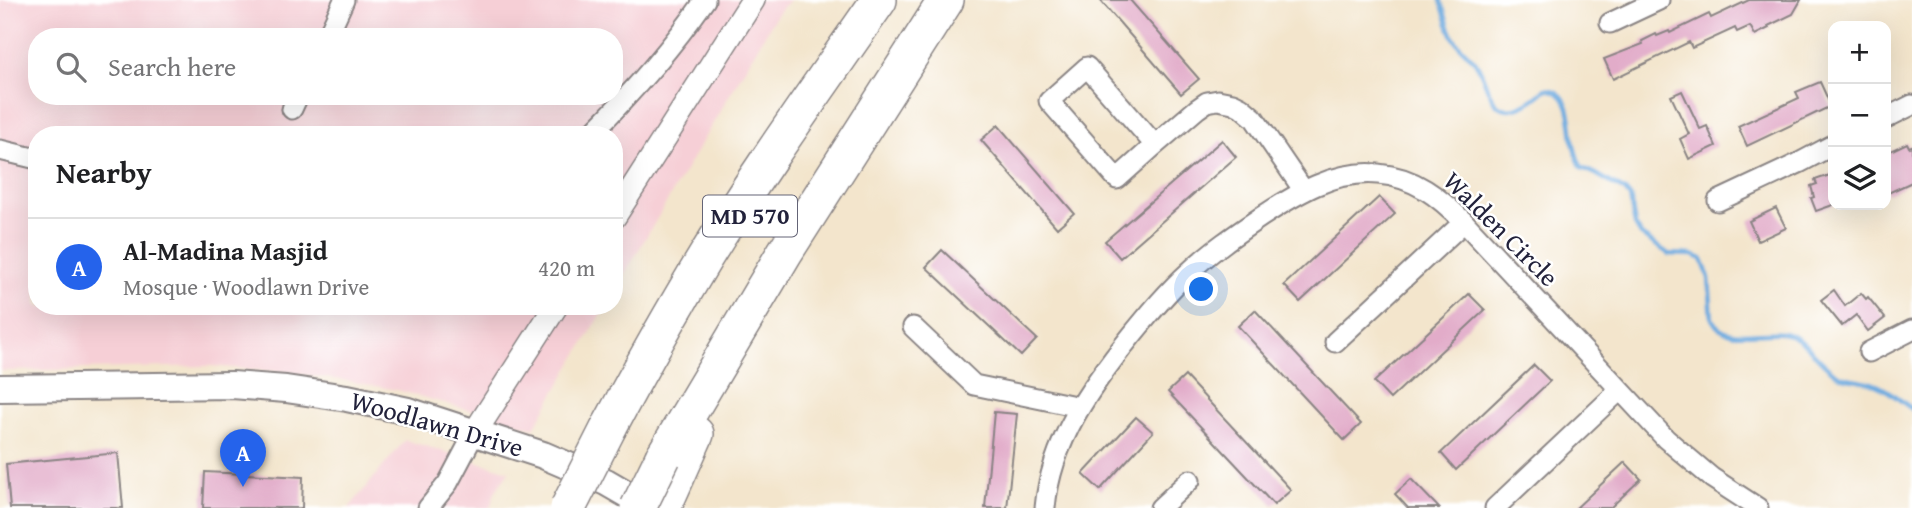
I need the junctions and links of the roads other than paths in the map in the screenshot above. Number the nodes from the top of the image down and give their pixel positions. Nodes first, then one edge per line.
1 (344, 0) edge
2 (705, 0) edge
3 (753, 0) edge
4 (881, 0) edge
5 (946, 0) edge
6 (1659, 0) edge
7 (1611, 23) dead end
8 (331, 28) edge
9 (623, 101) edge
10 (620, 105) edge
11 (1912, 105) edge
12 (1891, 116) edge
13 (599, 126) edge
14 (1155, 145) junction
15 (1829, 147) edge
16 (0, 150) edge
17 (28, 157) edge
18 (1304, 191) junction
19 (1718, 201) dead end
20 (623, 203) edge
21 (1464, 222) junction
22 (550, 315) edge
23 (913, 327) dead end
24 (1912, 330) edge
25 (1335, 342) dead end
26 (1869, 352) dead end
27 (0, 388) edge
28 (1620, 390) junction
29 (1080, 407) junction
30 (475, 432) junction
31 (618, 432) junction
32 (672, 463) junction
33 (1190, 480) dead end
34 (448, 483) junction
35 (428, 508) edge
36 (449, 508) edge
37 (568, 508) edge
38 (592, 508) edge
39 (638, 508) edge
40 (651, 508) edge
41 (663, 508) edge
42 (1045, 508) edge
43 (1160, 508) edge
44 (1495, 508) edge
45 (1758, 508) edge

1 - 8 street
2 - 9 street
3 - 20 street
4 - 31 highway, MD 570
5 - 32 highway, MD 570
6 - 7 street
10 - 13 street
11 - 12 street
14 - 14 street
14 - 18 street
15 - 19 street
16 - 17 street
18 - 21 street, Walden Circle
18 - 29 street, Walden Circle
21 - 25 street
21 - 28 street, Walden Circle
22 - 30 street
23 - 29 street
24 - 26 street
27 - 30 main road, Woodlawn Drive
28 - 44 street
28 - 45 street, Walden Circle
29 - 42 street, Walden Circle
30 - 34 street
30 - 40 main road, Woodlawn Drive
31 - 37 highway, bridge
31 - 38 highway, MD 570
32 - 39 highway, MD 570, bridge
32 - 41 highway
33 - 43 street
34 - 35 street
34 - 36 street

